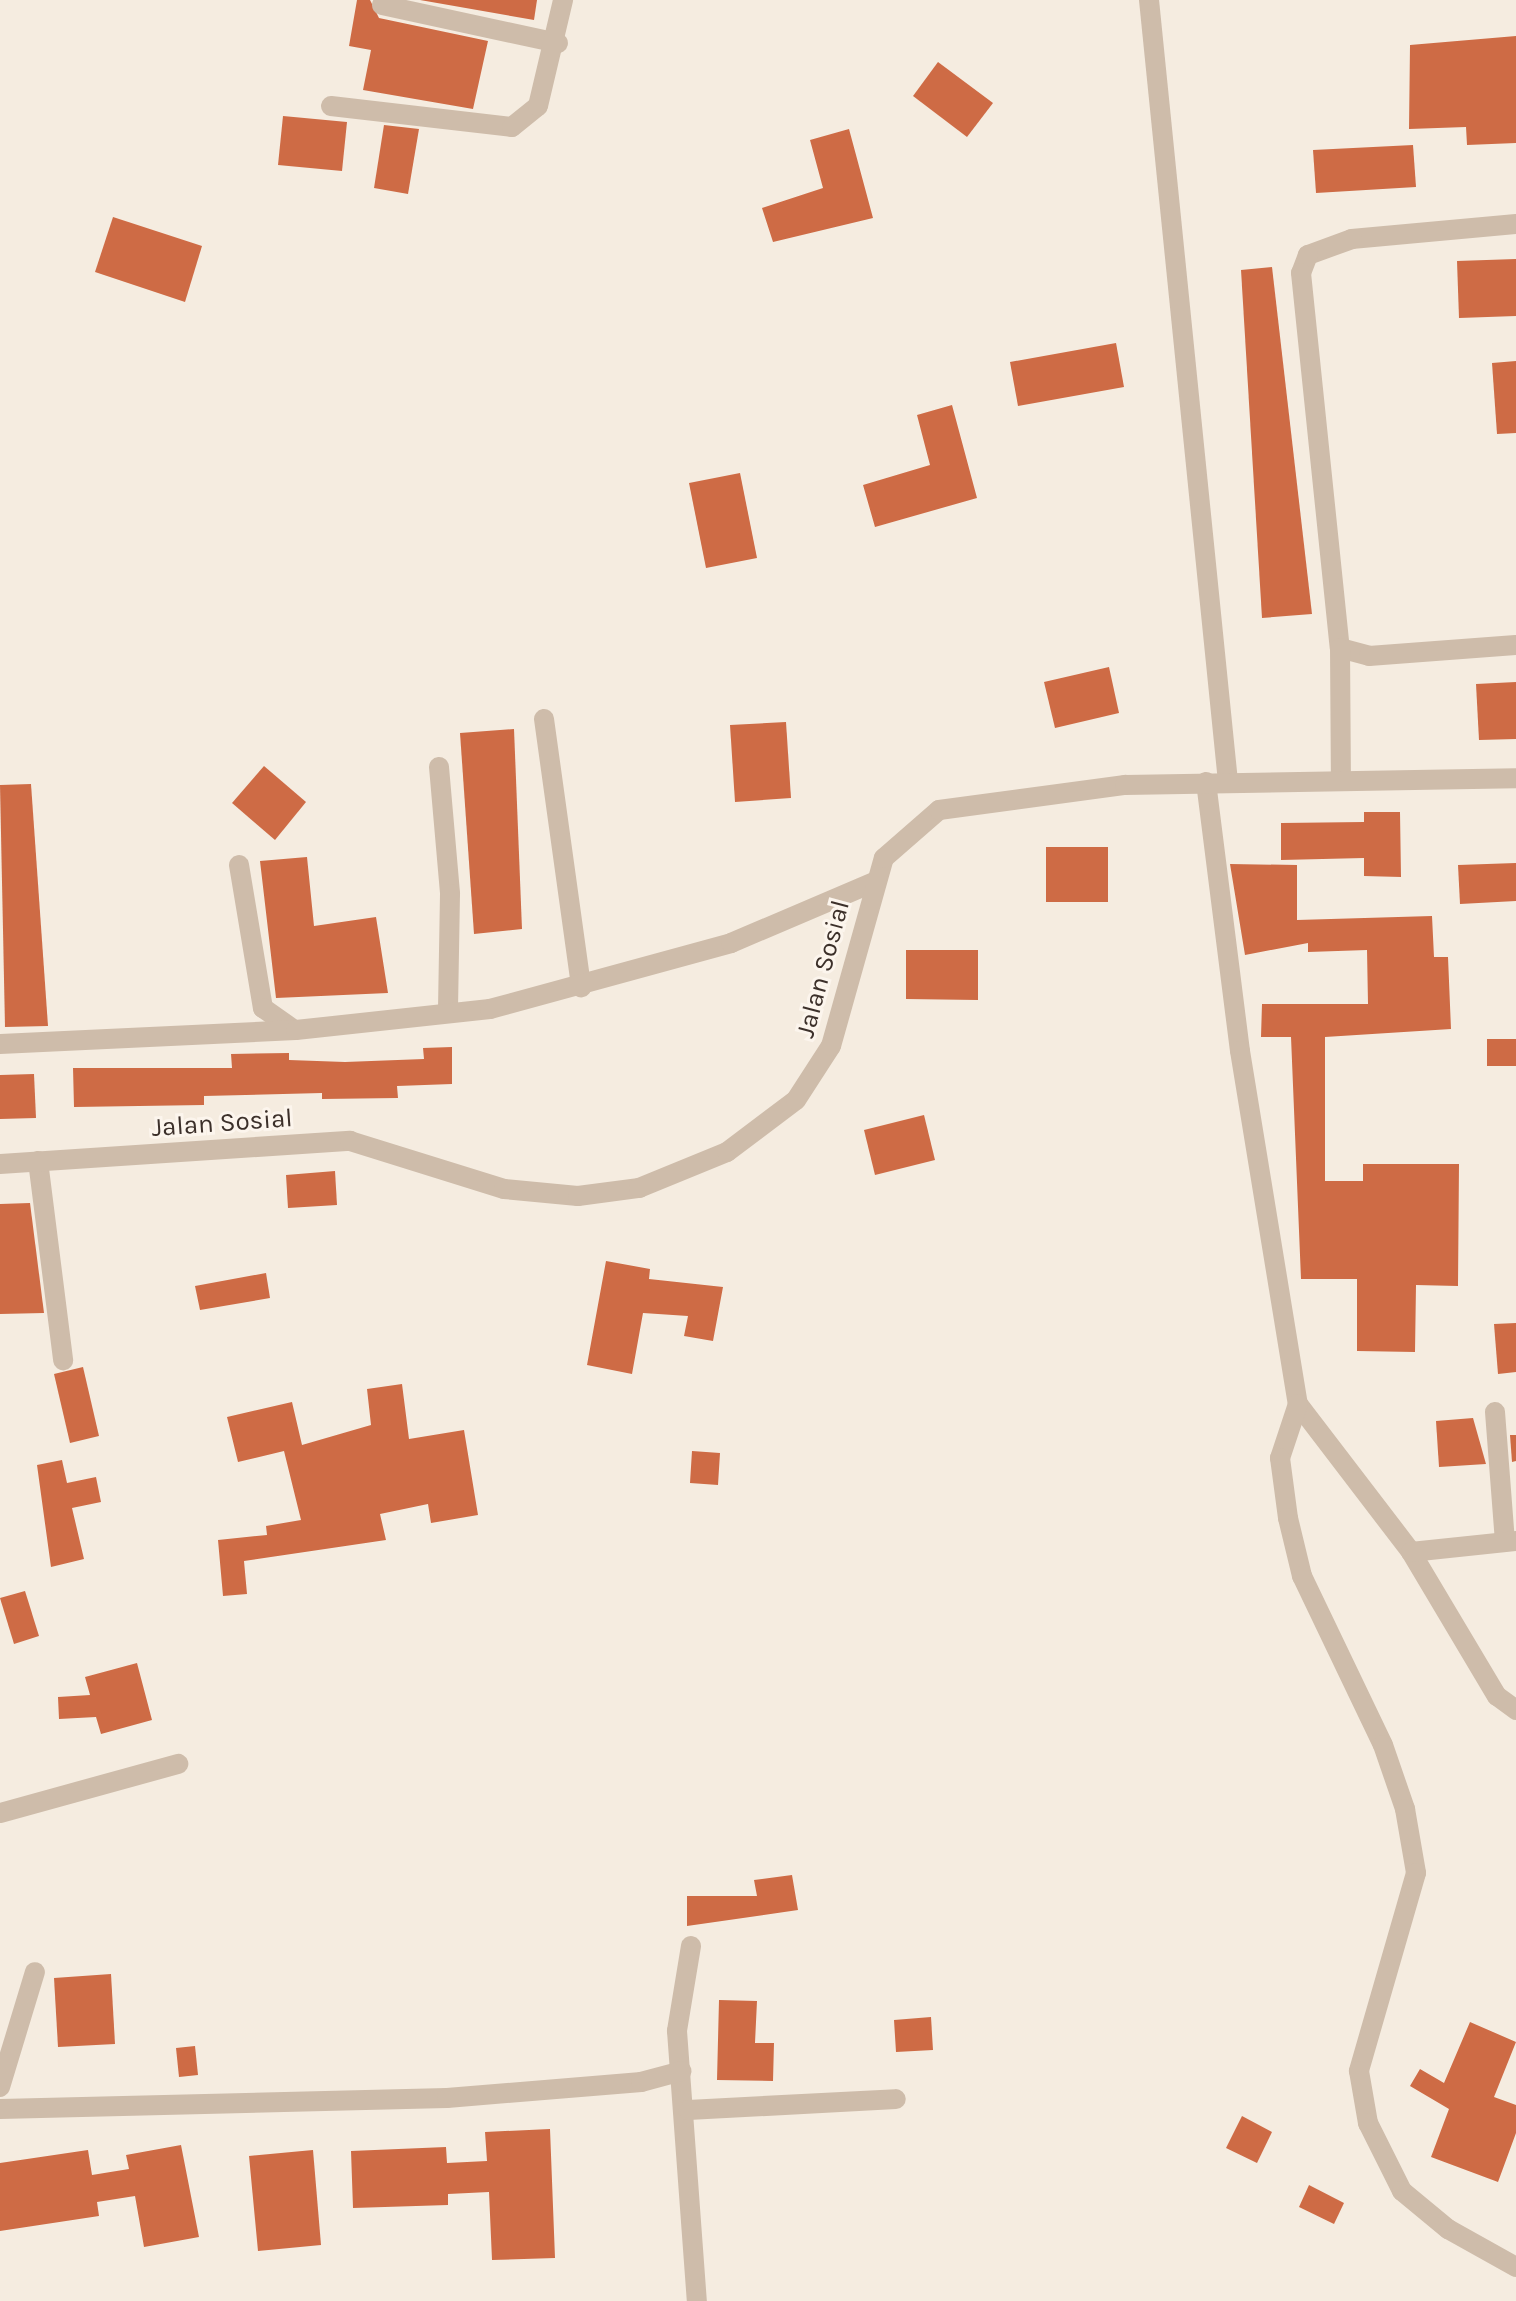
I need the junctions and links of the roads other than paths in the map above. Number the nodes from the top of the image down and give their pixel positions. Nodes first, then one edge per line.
1 (563, 0) edge
2 (1149, 0) edge
3 (382, 5) dead end
4 (558, 43) junction
5 (331, 106) dead end
6 (1516, 224) edge
7 (1516, 645) edge
8 (1340, 648) junction
9 (544, 719) dead end
10 (439, 767) dead end
11 (1516, 778) edge
12 (1341, 781) junction
13 (1206, 782) junction
14 (1228, 782) junction
15 (239, 865) dead end
16 (874, 882) junction
17 (581, 987) junction
18 (448, 1013) junction
19 (296, 1030) junction
20 (0, 1044) edge
21 (38, 1161) junction
22 (0, 1164) edge
23 (63, 1360) dead end
24 (1298, 1404) junction
25 (1495, 1412) dead end
26 (1511, 1542) edge
27 (1411, 1552) junction
28 (1516, 1710) edge
29 (178, 1764) dead end
30 (0, 1813) edge
31 (691, 1946) dead end
32 (35, 1972) dead end
33 (682, 2071) junction
34 (0, 2087) edge
35 (896, 2099) dead end
36 (0, 2109) edge
37 (688, 2110) junction
38 (1516, 2267) edge
39 (697, 2301) edge

1 - 4 street
2 - 14 street
3 - 4 street
4 - 5 street
6 - 8 street
7 - 8 street
8 - 12 street
9 - 17 street
10 - 18 street
11 - 12 street, Jalan Sosial
12 - 14 street, Jalan Sosial
13 - 14 street, Jalan Sosial
13 - 16 street, Jalan Sosial
13 - 24 street
15 - 19 street
16 - 17 street
16 - 21 street, Jalan Sosial
17 - 18 street
18 - 19 street
19 - 20 street
21 - 22 street, Jalan Sosial
21 - 23 street
24 - 27 street
24 - 38 street
25 - 26 street
26 - 27 street
27 - 28 street
29 - 30 street
31 - 33 street
32 - 34 street
33 - 36 street
33 - 37 street
35 - 37 street
37 - 39 street

